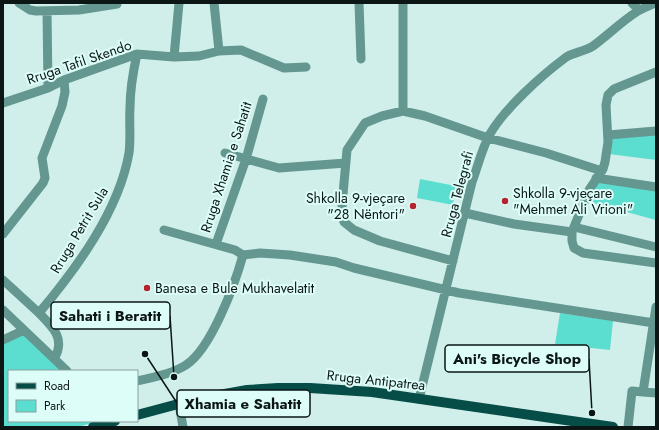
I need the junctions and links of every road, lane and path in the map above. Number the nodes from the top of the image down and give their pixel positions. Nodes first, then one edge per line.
1 (19, 3) edge
2 (179, 3) edge
3 (214, 3) edge
4 (359, 3) edge
5 (403, 3) edge
6 (632, 3) edge
7 (655, 3) edge
8 (117, 4) dead end
9 (639, 10) junction
10 (47, 11) junction
11 (220, 51) junction
12 (137, 54) junction
13 (174, 57) junction
14 (361, 59) dead end
15 (306, 67) dead end
16 (656, 72) edge
17 (64, 80) junction
18 (48, 88) junction
19 (264, 99) dead end
20 (3, 103) edge
21 (403, 111) junction
22 (656, 131) edge
23 (608, 135) junction
24 (488, 138) junction
25 (225, 153) dead end
26 (246, 158) junction
27 (346, 163) junction
28 (599, 174) junction
29 (656, 187) edge
30 (465, 213) junction
31 (573, 229) junction
32 (164, 230) dead end
33 (3, 234) edge
34 (216, 244) junction
35 (656, 247) edge
36 (243, 255) junction
37 (453, 261) junction
38 (656, 263) edge
39 (3, 280) edge
40 (446, 291) junction
41 (656, 307) edge
42 (3, 310) edge
43 (39, 313) junction
44 (654, 323) junction
45 (24, 330) junction
46 (3, 340) edge
47 (54, 359) junction
48 (66, 370) edge
49 (138, 381) edge
50 (643, 392) junction
51 (656, 393) edge
52 (419, 399) junction
53 (179, 404) junction
54 (138, 415) edge
55 (110, 422) edge
56 (93, 427) edge
57 (183, 427) edge
58 (613, 427) edge
59 (628, 427) edge

1 - 10 street
2 - 13 street
3 - 11 street
4 - 14 street
5 - 21 street
6 - 9 street
7 - 9 street, Rruga Telegrafi
8 - 10 street
9 - 24 street, Rruga Telegrafi
10 - 18 street
11 - 13 street, Rruga Tafil Skendo
11 - 15 street, Rruga Tafil Skendo
12 - 13 street, Rruga Tafil Skendo
12 - 17 street, Rruga Tafil Skendo
12 - 43 street, Rruga Petrit Sula
16 - 23 street
17 - 18 street, Rruga Tafil Skendo
17 - 33 street
18 - 20 street, Rruga Tafil Skendo
19 - 26 street, Rruga Xhamia e Sahatit
21 - 24 street
21 - 27 street
22 - 23 street
23 - 28 street
24 - 28 street
24 - 30 street, Rruga Telegrafi
25 - 26 street
26 - 27 street
26 - 34 street, Rruga Xhamia e Sahatit
27 - 37 street
28 - 29 street
28 - 31 street
30 - 31 street
30 - 37 street, Rruga Telegrafi
31 - 35 street
31 - 38 street
32 - 34 street
34 - 36 street
36 - 40 street
36 - 49 street
37 - 40 street, Rruga Telegrafi
39 - 43 street
40 - 44 street
40 - 52 street, Rruga Telegrafi
41 - 44 street
42 - 45 street
43 - 47 street
44 - 50 street
45 - 46 street
45 - 47 street
47 - 48 street
50 - 51 street
50 - 59 street
52 - 53 main road, Rruga Antipatrea
52 - 58 main road, Rruga Antipatrea
53 - 54 main road, Rruga Antipatrea
53 - 57 street
55 - 56 main road

